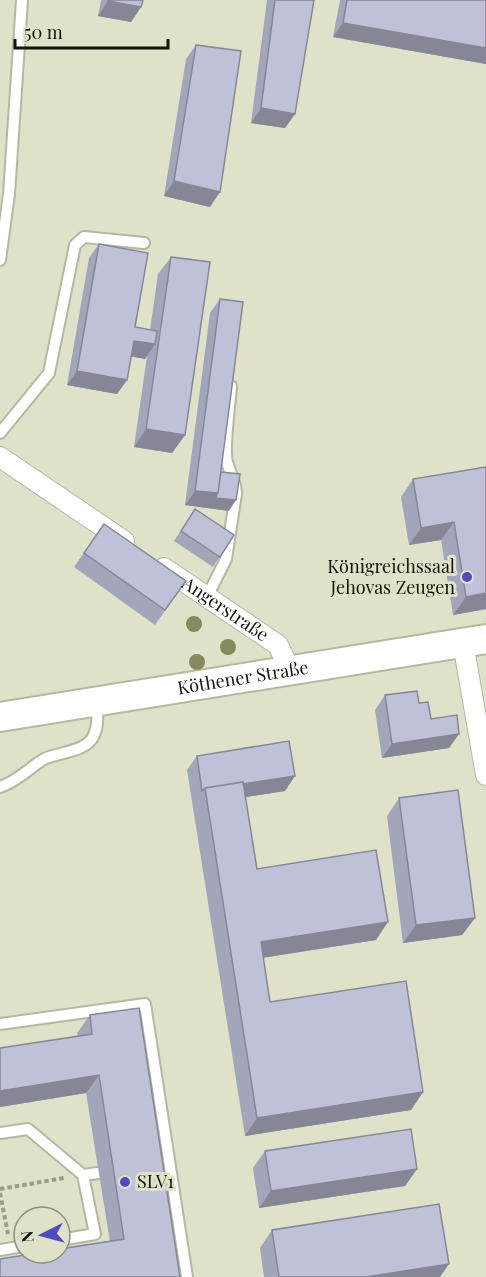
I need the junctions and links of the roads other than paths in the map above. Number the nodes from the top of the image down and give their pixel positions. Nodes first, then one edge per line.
1 (22, 0) edge
2 (144, 243) dead end
3 (0, 260) edge
4 (231, 383) edge
5 (0, 433) edge
6 (0, 457) edge
7 (207, 597) junction
8 (475, 641) edge
9 (290, 670) junction
10 (96, 701) junction
11 (0, 717) edge
12 (486, 775) edge
13 (0, 787) edge
14 (0, 1024) edge
15 (0, 1133) edge
16 (126, 1169) edge
17 (83, 1175) junction
18 (72, 1238) edge
19 (187, 1277) edge

1 - 3 lane
2 - 5 lane
4 - 7 lane
6 - 7 street, Angerstraße
7 - 9 street, Angerstraße
8 - 9 main road, Köthener Straße
8 - 12 street
9 - 10 main road, Köthener Straße
10 - 11 main road, Köthener Straße
10 - 13 lane
14 - 19 lane
15 - 17 lane
16 - 17 lane
17 - 18 lane

